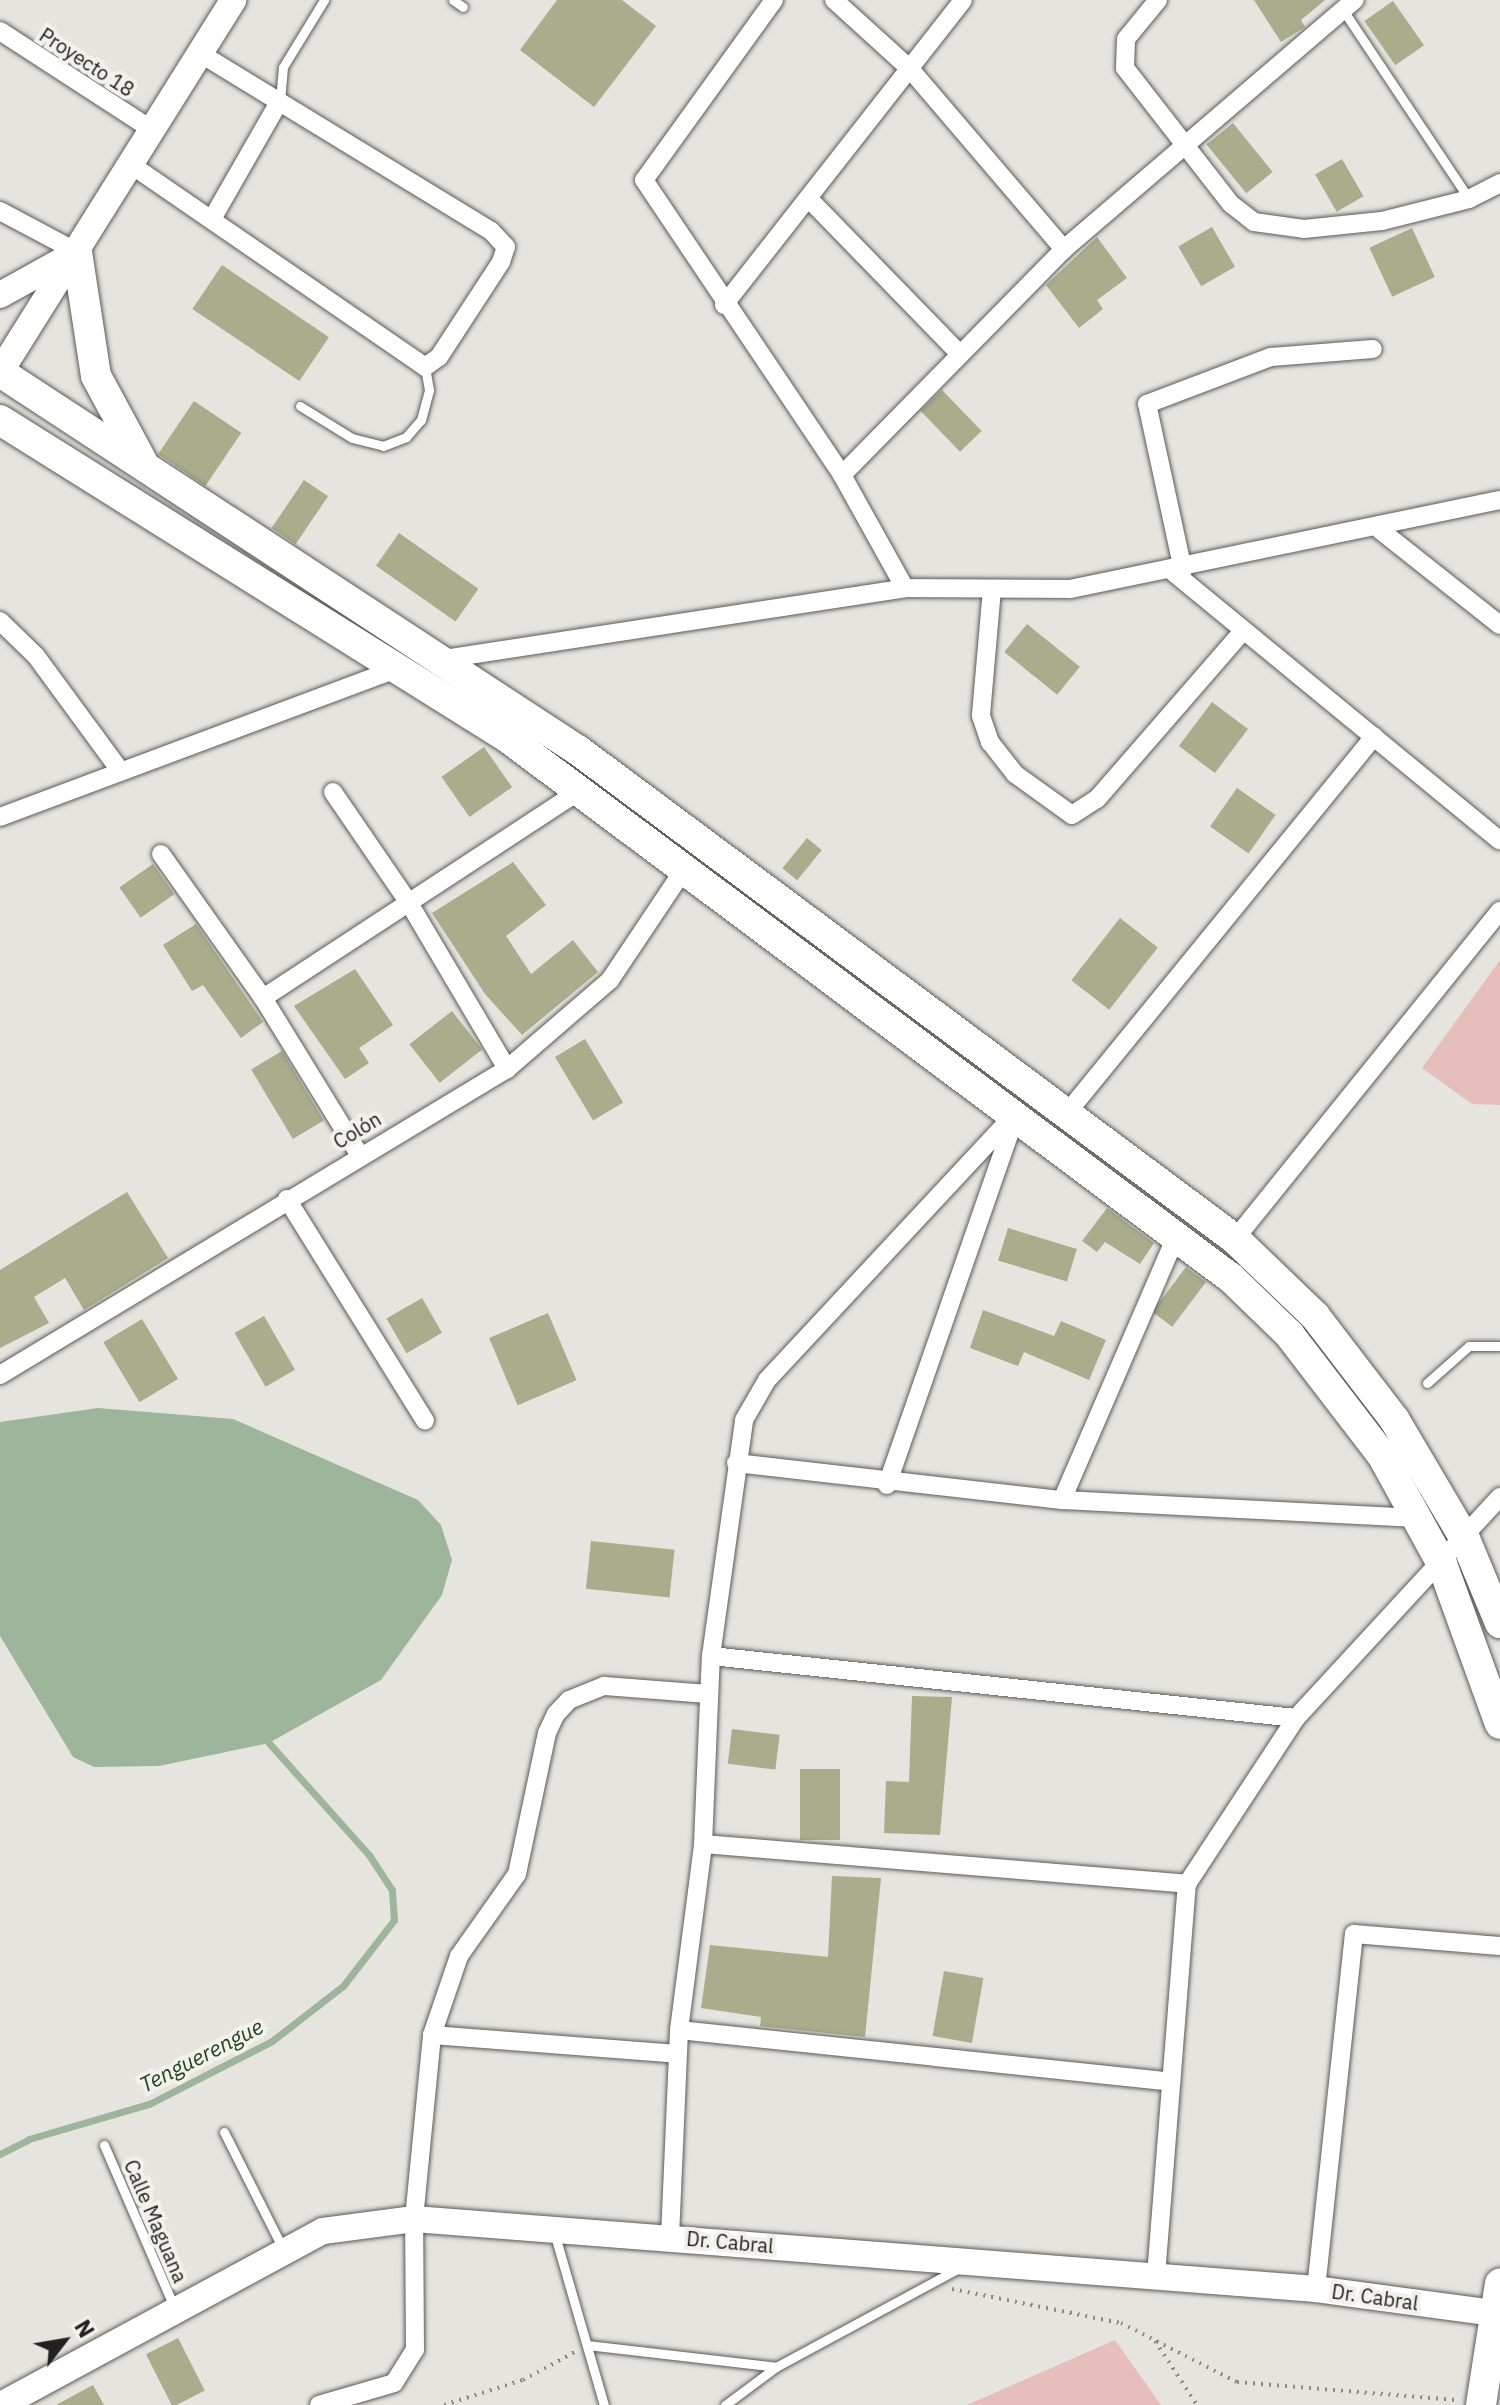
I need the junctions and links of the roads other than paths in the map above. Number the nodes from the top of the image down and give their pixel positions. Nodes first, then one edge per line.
1 (233, 0) edge
2 (324, 0) edge
3 (453, 0) edge
4 (774, 0) edge
5 (834, 0) edge
6 (963, 0) edge
7 (1158, 0) edge
8 (1349, 5) edge
9 (463, 7) dead end
10 (0, 31) edge
11 (198, 52) junction
12 (910, 69) junction
13 (279, 102) junction
14 (151, 129) junction
15 (1183, 143) junction
16 (130, 164) junction
17 (1500, 183) edge
18 (1469, 199) junction
19 (811, 201) junction
20 (0, 211) edge
21 (212, 219) junction
22 (1064, 249) junction
23 (77, 252) junction
24 (0, 295) edge
25 (724, 305) junction
26 (1373, 349) dead end
27 (958, 352) junction
28 (425, 367) junction
29 (0, 372) edge
30 (300, 406) dead end
31 (0, 420) edge
32 (145, 466) junction
33 (842, 475) junction
34 (1500, 500) edge
35 (1380, 530) junction
36 (1178, 571) junction
37 (905, 588) junction
38 (992, 589) junction
39 (0, 621) edge
40 (1500, 625) edge
41 (1243, 631) junction
42 (441, 659) junction
43 (401, 667) junction
44 (1374, 736) junction
45 (119, 769) junction
46 (579, 791) junction
47 (333, 792) dead end
48 (0, 817) edge
49 (1500, 841) edge
50 (161, 854) dead end
51 (685, 868) junction
52 (409, 903) junction
53 (1500, 910) edge
54 (263, 998) junction
55 (507, 1069) junction
56 (1016, 1113) junction
57 (1067, 1113) junction
58 (359, 1154) junction
59 (287, 1199) junction
60 (1177, 1234) junction
61 (1235, 1239) junction
62 (1500, 1346) edge
63 (0, 1375) edge
64 (1427, 1383) dead end
65 (425, 1421) dead end
66 (736, 1463) junction
67 (887, 1485) junction
68 (1500, 1497) edge
69 (1062, 1500) junction
70 (1418, 1518) junction
71 (1465, 1539) junction
72 (1442, 1564) junction
73 (1500, 1623) edge
74 (711, 1656) junction
75 (709, 1694) junction
76 (1296, 1718) junction
77 (1500, 1724) edge
78 (703, 1844) junction
79 (1187, 1884) junction
80 (1500, 1946) edge
81 (679, 2030) junction
82 (432, 2035) junction
83 (677, 2054) junction
84 (1171, 2082) junction
85 (224, 2132) dead end
86 (104, 2145) dead end
87 (414, 2219) junction
88 (551, 2225) junction
89 (670, 2237) junction
90 (285, 2253) junction
91 (971, 2261) junction
92 (1156, 2276) junction
93 (1500, 2283) edge
94 (1316, 2289) junction
95 (176, 2311) junction
96 (1498, 2314) edge
97 (587, 2345) junction
98 (776, 2367) junction
99 (1481, 2403) edge
100 (1, 2405) edge
101 (319, 2405) edge
102 (604, 2405) edge
103 (725, 2405) edge

1 - 11 street
2 - 13 lane
3 - 9 lane
4 - 25 street
5 - 12 street
6 - 12 street
7 - 15 street
8 - 15 street
8 - 18 lane
10 - 14 street, Proyecto 18
11 - 13 street
11 - 14 street
12 - 19 street
12 - 22 street
13 - 21 street
13 - 28 street
14 - 16 street
15 - 18 street
15 - 22 street
16 - 21 street
16 - 23 street
17 - 18 street
19 - 25 street
19 - 27 street
20 - 23 street
21 - 28 street
22 - 27 street
23 - 24 street
23 - 29 street
23 - 32 main road
25 - 33 street
26 - 36 street
27 - 33 street
28 - 30 lane
29 - 32 main road
31 - 43 main road
32 - 42 main road
33 - 37 street
34 - 35 street
35 - 36 street
35 - 40 street
36 - 38 street
36 - 41 street
37 - 38 street
37 - 42 street
38 - 41 street
39 - 45 street
41 - 44 street
42 - 43 street
42 - 57 main road
43 - 45 street
43 - 46 main road
44 - 49 street
44 - 57 street
45 - 48 street
46 - 51 main road
46 - 52 street
47 - 52 street
50 - 54 street
51 - 55 street, Colón
51 - 56 main road
52 - 54 street
52 - 55 street
53 - 61 street
54 - 58 street
55 - 58 street, Colón
56 - 60 main road
56 - 66 street
56 - 67 street
57 - 61 main road
58 - 59 street, Colón
59 - 63 street, Colón
59 - 65 street
60 - 69 street
60 - 70 main road
61 - 71 main road
62 - 64 lane
66 - 67 street
66 - 74 street
67 - 69 street
68 - 71 street
69 - 70 street
70 - 72 main road
71 - 72 street
71 - 73 main road
72 - 76 street
72 - 77 main road
74 - 75 street
74 - 76 street
75 - 78 street
75 - 82 street
76 - 79 street
78 - 79 street
78 - 81 street
79 - 84 street
80 - 94 street
81 - 83 street
81 - 84 street
82 - 83 street
82 - 87 street
83 - 89 street
84 - 92 street
85 - 90 lane
86 - 95 lane, Calle Maguana
87 - 88 street, Dr. Cabral
87 - 90 street, Dr. Cabral
87 - 101 street
88 - 89 street, Dr. Cabral
88 - 97 lane
89 - 91 street, Dr. Cabral
90 - 95 street, Dr. Cabral
91 - 92 street, Dr. Cabral
91 - 98 lane
92 - 94 street, Dr. Cabral
93 - 96 main road
94 - 96 street, Dr. Cabral
95 - 100 street, Dr. Cabral
96 - 99 main road
97 - 98 lane
97 - 102 lane
98 - 103 lane

